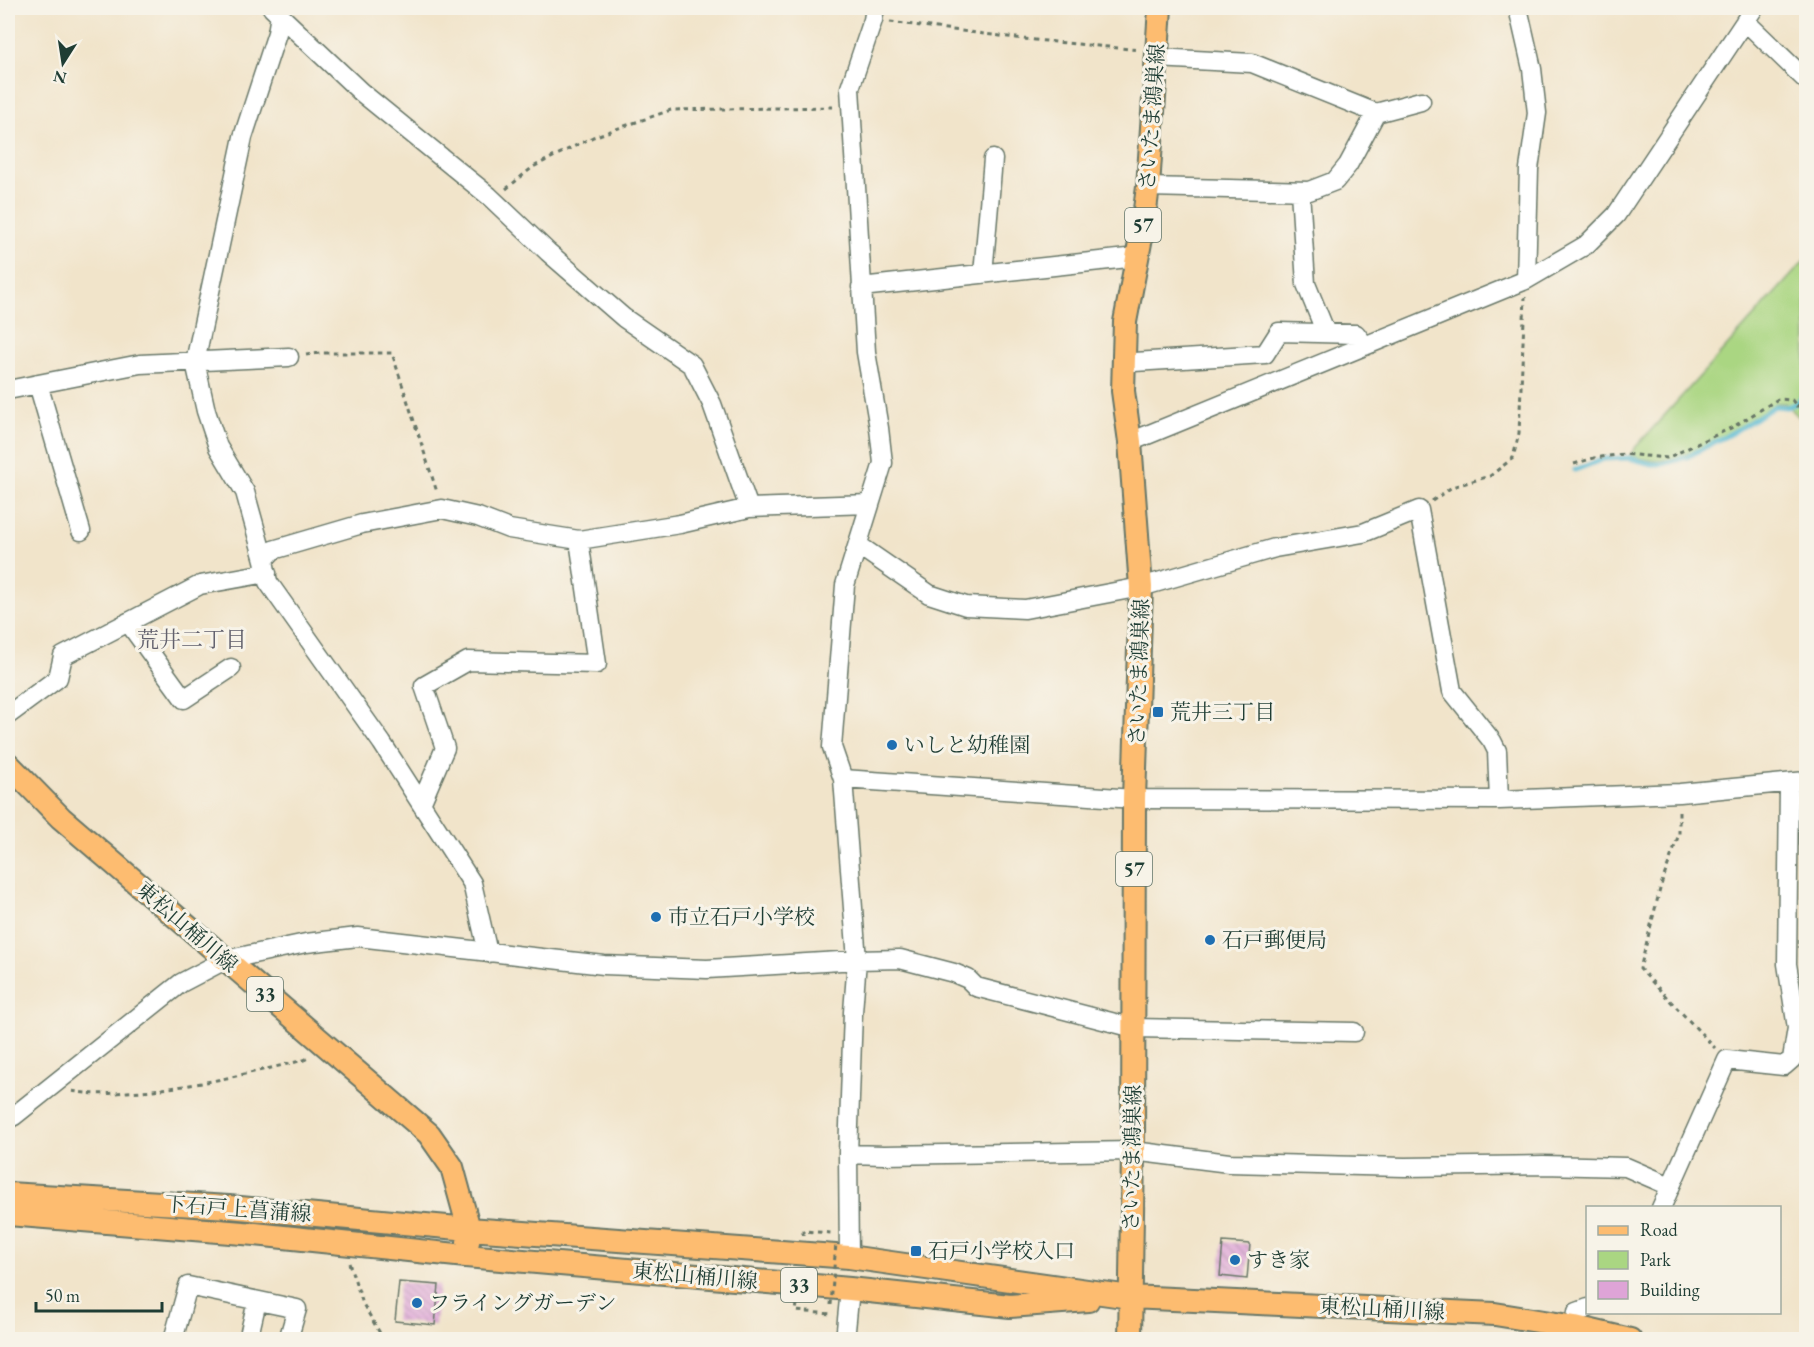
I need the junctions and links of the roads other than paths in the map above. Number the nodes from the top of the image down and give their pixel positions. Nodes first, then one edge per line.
1 (1160, 8) edge
2 (1518, 8) edge
3 (276, 11) edge
4 (874, 14) edge
5 (1750, 14) edge
6 (1157, 55) junction
7 (1806, 80) edge
8 (1421, 101) dead end
9 (1376, 113) junction
10 (993, 159) dead end
11 (1148, 187) junction
12 (1300, 191) junction
13 (1137, 257) junction
14 (983, 273) junction
15 (1526, 280) junction
16 (861, 287) junction
17 (1326, 333) junction
18 (1365, 346) junction
19 (289, 357) road end
20 (195, 362) junction
21 (1134, 362) dead end
22 (38, 384) junction
23 (8, 390) edge
24 (1130, 442) junction
25 (870, 504) junction
26 (749, 508) junction
27 (81, 531) dead end
28 (579, 540) junction
29 (858, 545) junction
30 (266, 566) junction
31 (1142, 587) junction
32 (128, 622) junction
33 (231, 668) dead end
34 (8, 715) edge
35 (8, 764) edge
36 (843, 779) junction
37 (1798, 782) edge
38 (1134, 799) junction
39 (1499, 800) junction
40 (421, 804) junction
41 (488, 953) junction
42 (225, 960) junction
43 (857, 960) junction
44 (1134, 1028) junction
45 (1802, 1028) edge
46 (1354, 1032) dead end
47 (8, 1119) edge
48 (1133, 1151) junction
49 (848, 1154) junction
50 (1670, 1186) junction
51 (8, 1194) edge
52 (1662, 1206) edge
53 (8, 1214) edge
54 (469, 1228) junction
55 (842, 1250) junction
56 (466, 1256) junction
57 (850, 1289) junction
58 (1130, 1297) junction
59 (257, 1301) junction
60 (1586, 1308) edge
61 (1575, 1333) edge
62 (174, 1340) edge
63 (248, 1340) edge
64 (288, 1340) edge
65 (845, 1340) edge
66 (1130, 1340) edge
67 (1630, 1340) edge

1 - 6 main road, さいたま鴻巣線 / 57
2 - 15 street
3 - 20 street
3 - 26 street
4 - 16 street
5 - 7 street
5 - 15 street
6 - 9 street
6 - 11 main road, さいたま鴻巣線 / 57
8 - 9 street
9 - 12 street
10 - 14 street
11 - 12 street
11 - 13 main road, さいたま鴻巣線 / 57
12 - 17 street
13 - 14 street
13 - 24 main road, さいたま鴻巣線 / 57
14 - 16 street
15 - 18 street
16 - 25 street
17 - 18 street
17 - 21 street
18 - 24 street
19 - 20 street
20 - 22 street
20 - 30 street
22 - 23 street
22 - 27 street
24 - 31 main road, さいたま鴻巣線 / 57
25 - 26 street
25 - 29 street
26 - 28 street
28 - 30 street
28 - 40 street
29 - 31 street
29 - 36 street
30 - 32 street
30 - 40 street
31 - 38 main road, さいたま鴻巣線 / 57
31 - 39 street
32 - 33 street
32 - 34 street
35 - 42 main road, 東松山桶川線 / 33
36 - 38 street
36 - 43 street
37 - 39 street
37 - 45 street
38 - 39 street
38 - 44 main road, さいたま鴻巣線 / 57
40 - 41 street
41 - 42 street
41 - 43 street
42 - 47 street
42 - 54 main road, 東松山桶川線 / 33
43 - 44 street
43 - 49 street
44 - 46 street
44 - 48 main road, さいたま鴻巣線 / 57
45 - 50 street
48 - 49 street
48 - 50 street
48 - 58 main road, さいたま鴻巣線 / 57
49 - 55 street
50 - 52 street
51 - 54 main road, 下石戸上菖蒲線
53 - 56 main road, 下石戸上菖蒲線
54 - 55 main road, 東松山桶川線 / 33
54 - 56 main road, 東松山桶川線 / 33
55 - 58 main road, 東松山桶川線 / 33
56 - 57 main road, 東松山桶川線 / 33
57 - 58 main road, 東松山桶川線 / 33
57 - 65 street
58 - 61 main road, 東松山桶川線 / 33
58 - 66 main road, さいたま鴻巣線 / 57
59 - 62 street
59 - 63 street
59 - 64 street
60 - 61 street
61 - 67 main road, 東松山桶川線 / 33

